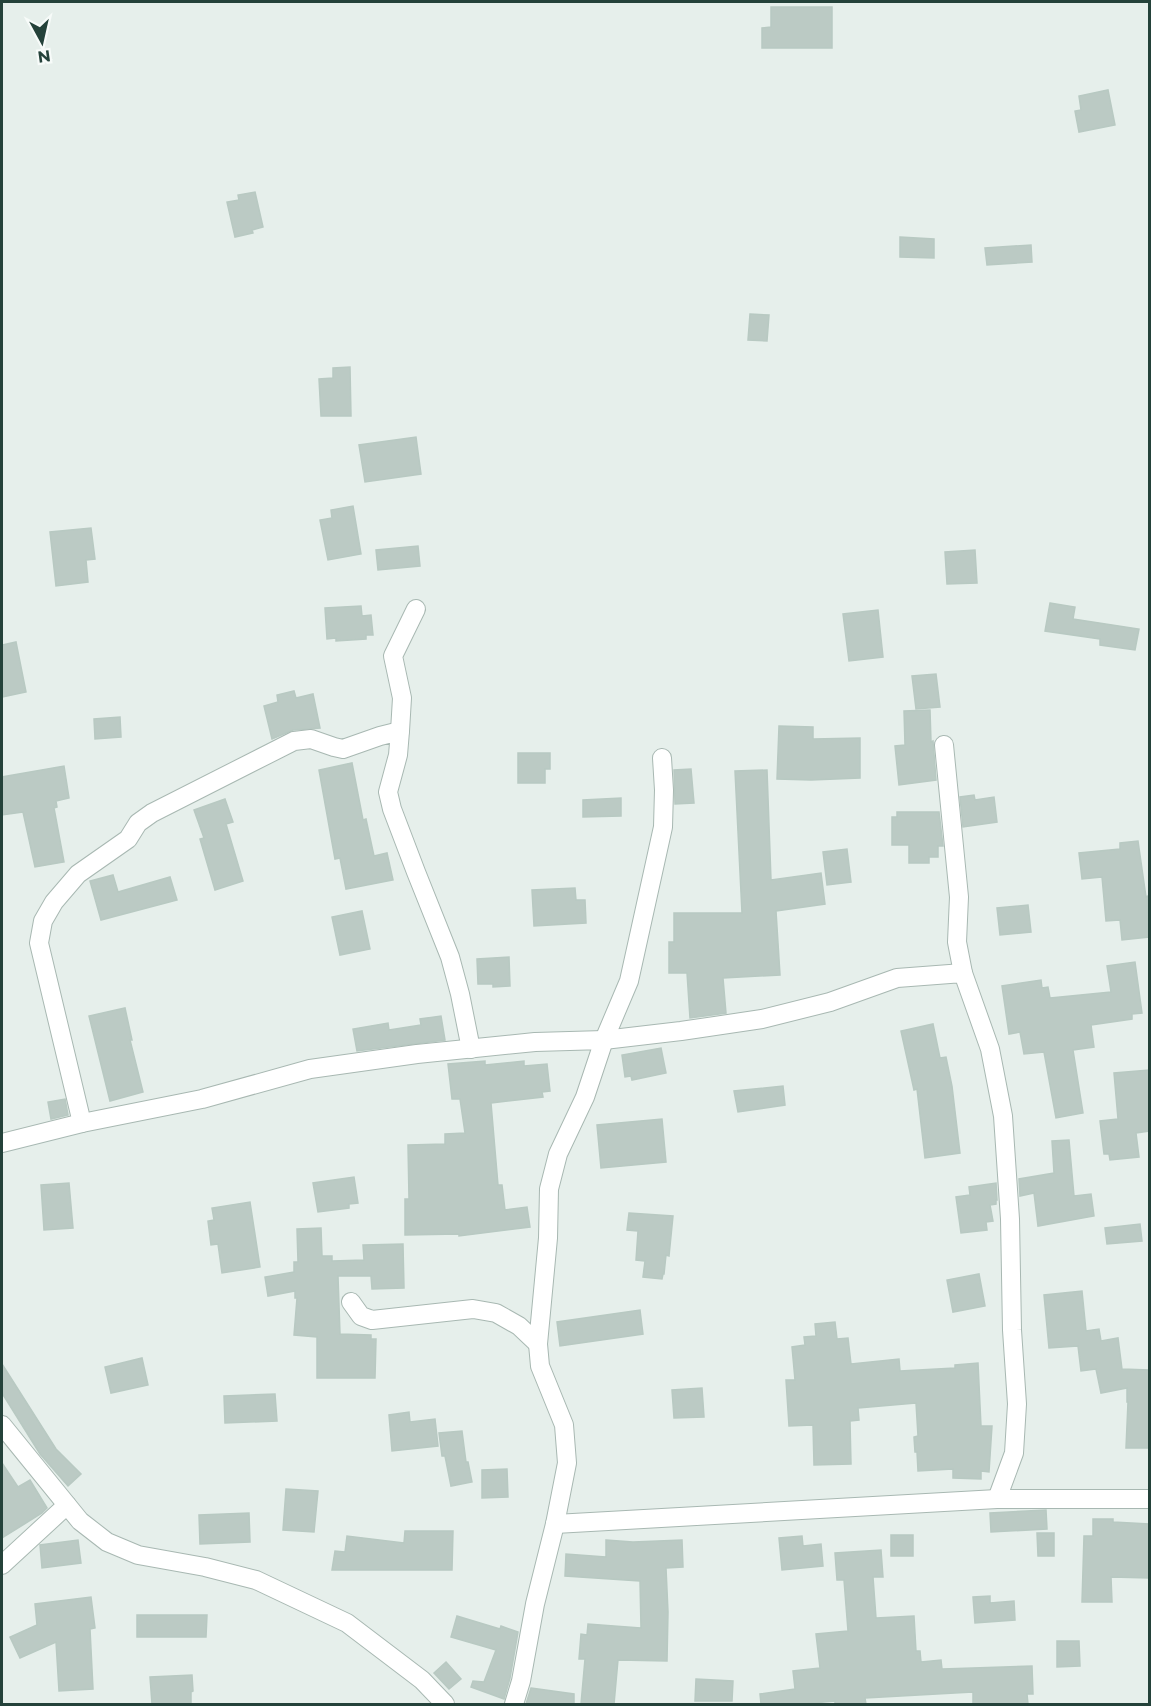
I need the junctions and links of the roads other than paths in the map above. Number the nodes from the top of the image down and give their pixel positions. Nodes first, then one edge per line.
1 (416, 609) dead end
2 (400, 732) junction
3 (944, 745) dead end
4 (662, 758) dead end
5 (963, 973) junction
6 (604, 1040) junction
7 (471, 1049) junction
8 (82, 1124) junction
9 (2, 1143) edge
10 (351, 1302) dead end
11 (538, 1344) junction
12 (2, 1425) edge
13 (997, 1499) junction
14 (1149, 1499) edge
15 (66, 1505) junction
16 (555, 1524) junction
17 (2, 1565) edge
18 (445, 1704) edge
19 (514, 1704) edge

1 - 2 street
2 - 7 street
2 - 8 street
3 - 5 street
4 - 6 street
5 - 6 street
5 - 13 street
6 - 7 street
6 - 11 street
7 - 8 street
8 - 9 street
10 - 11 street
11 - 16 street
12 - 15 street
13 - 14 street
13 - 16 street
15 - 17 street
15 - 18 street
16 - 19 street

